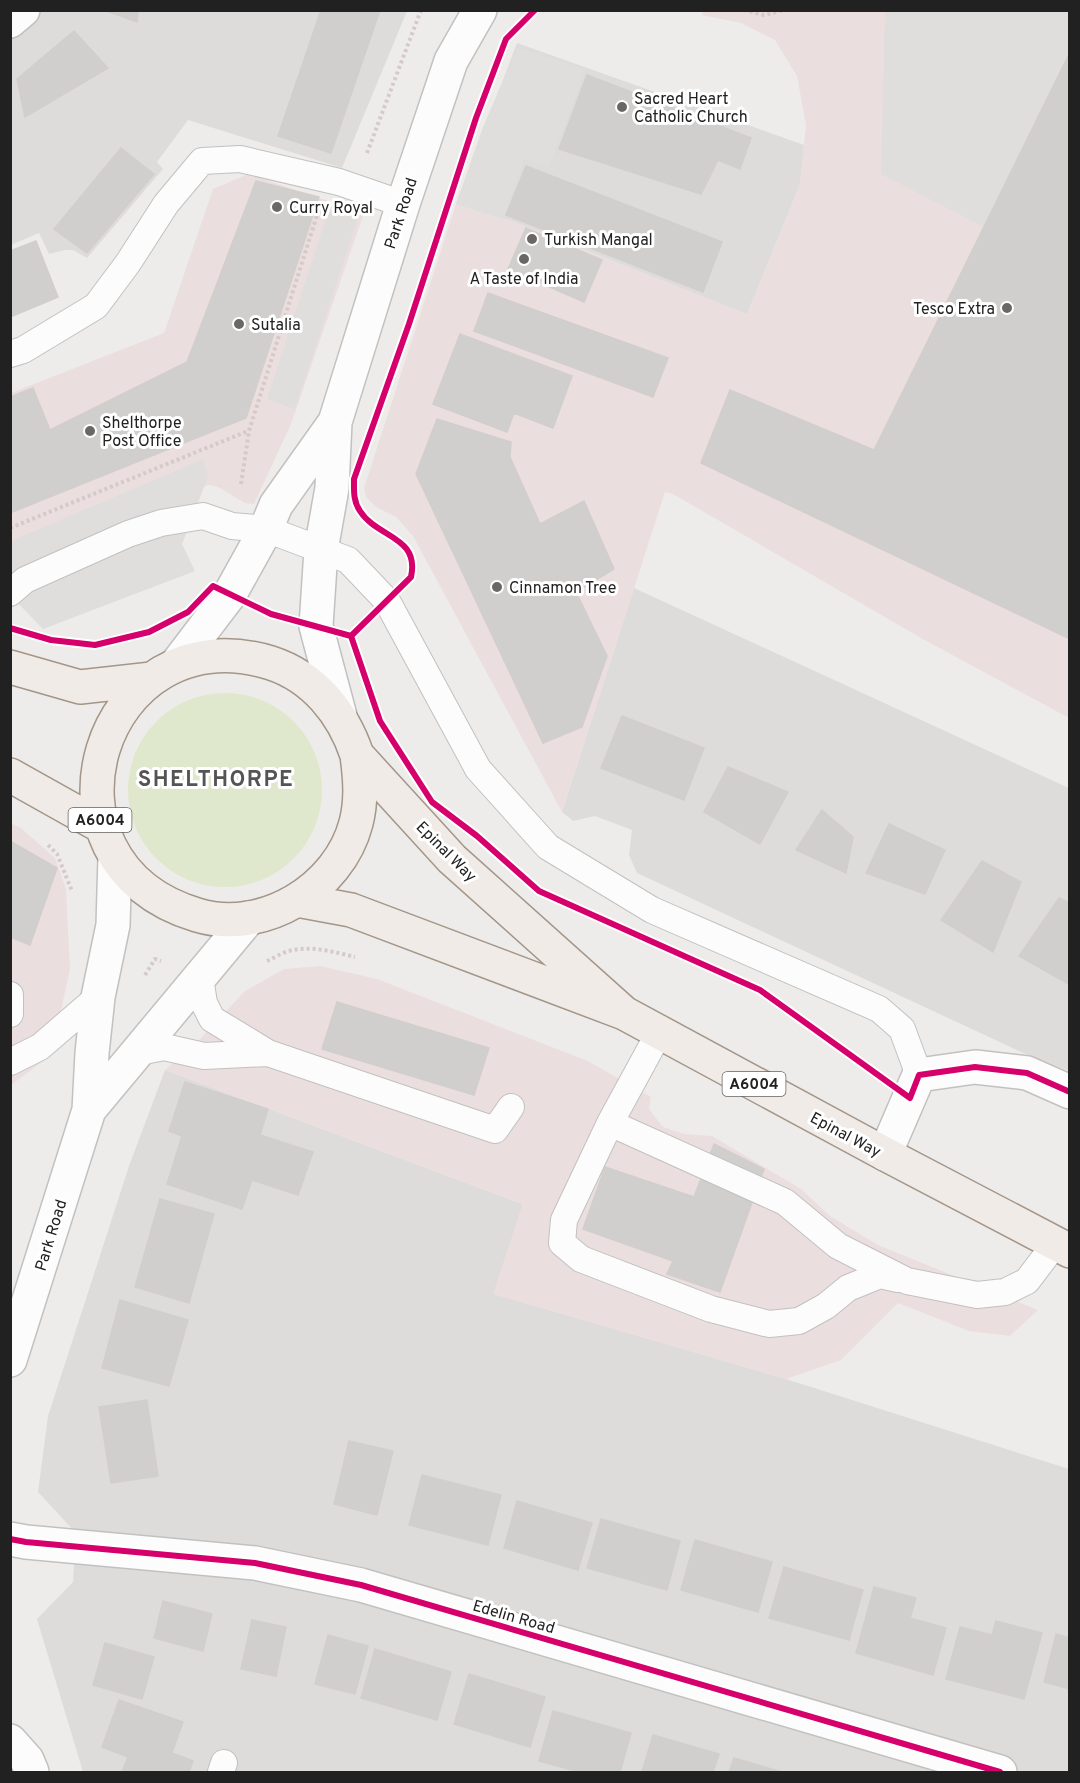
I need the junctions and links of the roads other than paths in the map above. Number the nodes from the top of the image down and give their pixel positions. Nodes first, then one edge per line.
1 (23, 10) edge
2 (480, 10) edge
3 (10, 21) edge
4 (403, 204) junction
5 (10, 354) edge
6 (335, 422) junction
7 (266, 529) junction
8 (321, 550) junction
9 (10, 593) edge
10 (10, 667) edge
11 (164, 672) junction
12 (340, 716) junction
13 (357, 755) junction
14 (10, 775) edge
15 (101, 826) junction
16 (115, 856) junction
17 (297, 900) junction
18 (249, 918) junction
19 (201, 978) junction
20 (10, 995) edge
21 (98, 997) junction
22 (624, 1013) junction
23 (10, 1014) edge
24 (659, 1033) junction
25 (139, 1052) junction
26 (268, 1053) junction
27 (10, 1062) edge
28 (919, 1075) junction
29 (1070, 1092) edge
30 (511, 1107) dead end
31 (89, 1110) junction
32 (610, 1123) junction
33 (885, 1154) junction
34 (1062, 1248) edge
35 (907, 1281) junction
36 (10, 1360) edge
37 (10, 1539) edge
38 (10, 1741) edge
39 (32, 1773) edge
40 (1000, 1773) edge

1 - 3 street
2 - 4 street, Park Road
4 - 5 lane
4 - 6 street, Park Road
6 - 7 street, Park Road
6 - 8 street, Park Road
7 - 8 lane
7 - 9 lane
7 - 11 street, Park Road
8 - 12 street, Park Road
8 - 28 lane
10 - 11 main road, A6004
11 - 12 main road, A6004
11 - 15 main road, A6004
12 - 13 main road, A6004
13 - 17 main road, A6004
13 - 22 main road, Epinal Way / A6004
14 - 15 main road, A6004
15 - 16 main road, A6004
16 - 18 main road, A6004
16 - 21 street, Park Road
17 - 18 main road, A6004
17 - 22 main road, Epinal Way / A6004
18 - 19 street, Park Road
19 - 25 street, Park Road
19 - 26 lane
20 - 23 lane
21 - 27 lane
21 - 31 street, Park Road
22 - 24 main road, Epinal Way / A6004
24 - 32 lane
24 - 33 main road, Epinal Way / A6004
25 - 26 lane
25 - 31 street, Park Road
26 - 30 lane
28 - 29 street
28 - 33 street
31 - 36 street, Park Road
32 - 35 lane
32 - 35 lane
33 - 34 main road, Epinal Way / A6004
34 - 35 lane
37 - 40 street, Edelin Road
38 - 39 street

